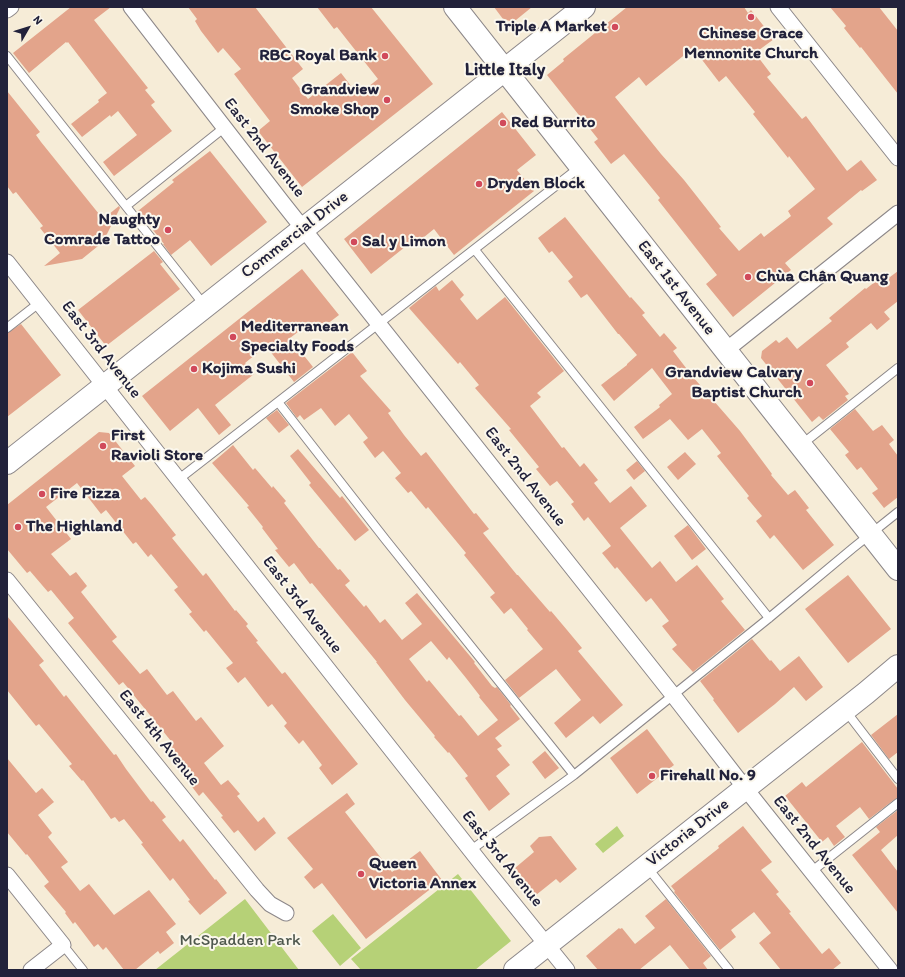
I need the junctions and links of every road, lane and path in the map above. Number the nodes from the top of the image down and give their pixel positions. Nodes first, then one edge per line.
1 (11, 7) edge
2 (131, 7) edge
3 (455, 7) edge
4 (584, 7) edge
5 (778, 7) edge
6 (7, 10) edge
7 (7, 56) edge
8 (505, 70) junction
9 (225, 127) junction
10 (898, 158) edge
11 (580, 166) junction
12 (126, 206) junction
13 (898, 212) edge
14 (304, 229) junction
15 (475, 250) junction
16 (7, 262) edge
17 (39, 302) junction
18 (205, 306) junction
19 (379, 323) junction
20 (7, 328) edge
21 (725, 351) junction
22 (898, 368) edge
23 (104, 386) junction
24 (278, 402) junction
25 (800, 446) junction
26 (7, 463) edge
27 (179, 479) junction
28 (898, 512) edge
29 (870, 534) junction
30 (898, 569) edge
31 (8, 584) edge
32 (769, 618) junction
33 (898, 666) edge
34 (673, 695) junction
35 (845, 710) junction
36 (574, 775) junction
37 (898, 779) edge
38 (745, 788) junction
39 (898, 803) edge
40 (471, 850) junction
41 (646, 866) junction
42 (811, 872) junction
43 (7, 875) edge
44 (286, 913) dead end
45 (63, 945) junction
46 (547, 945) junction
47 (41, 967) edge
48 (82, 970) edge
49 (515, 970) edge
50 (567, 970) edge
51 (729, 970) edge
52 (890, 970) edge

1 - 6 street
2 - 9 street, East 2nd Avenue
3 - 8 street, East 1st Avenue
4 - 8 street, Commercial Drive
5 - 10 street
7 - 12 lane
8 - 11 street, East 1st Avenue
8 - 14 street, Commercial Drive
9 - 12 lane
9 - 14 street, East 2nd Avenue
11 - 15 lane
11 - 21 street, East 1st Avenue
12 - 18 lane
13 - 21 street
14 - 18 street, Commercial Drive
14 - 19 street, East 2nd Avenue
15 - 19 lane
15 - 32 lane
16 - 17 street, East 3rd Avenue
17 - 20 lane
17 - 23 street, East 3rd Avenue
18 - 23 street, Commercial Drive
19 - 24 lane
19 - 34 street, East 2nd Avenue
21 - 25 street, East 1st Avenue
22 - 25 lane
23 - 26 street, Commercial Drive
23 - 27 street, East 3rd Avenue
24 - 27 lane
24 - 36 lane
25 - 29 street, East 1st Avenue
27 - 40 street, East 3rd Avenue
28 - 29 lane
29 - 30 street, East 1st Avenue
29 - 32 lane
31 - 44 street, East 4th Avenue
32 - 34 lane
33 - 35 street, Victoria Drive
34 - 36 lane
34 - 38 street, East 2nd Avenue
35 - 37 lane
35 - 38 street, Victoria Drive
36 - 40 lane
38 - 41 street, Victoria Drive
38 - 42 street, East 2nd Avenue
39 - 42 lane
40 - 46 street, East 3rd Avenue
41 - 46 street, Victoria Drive
41 - 51 lane
42 - 52 street, East 2nd Avenue
43 - 45 street
45 - 47 street
45 - 48 lane
46 - 49 street, Victoria Drive
46 - 50 street, East 3rd Avenue

